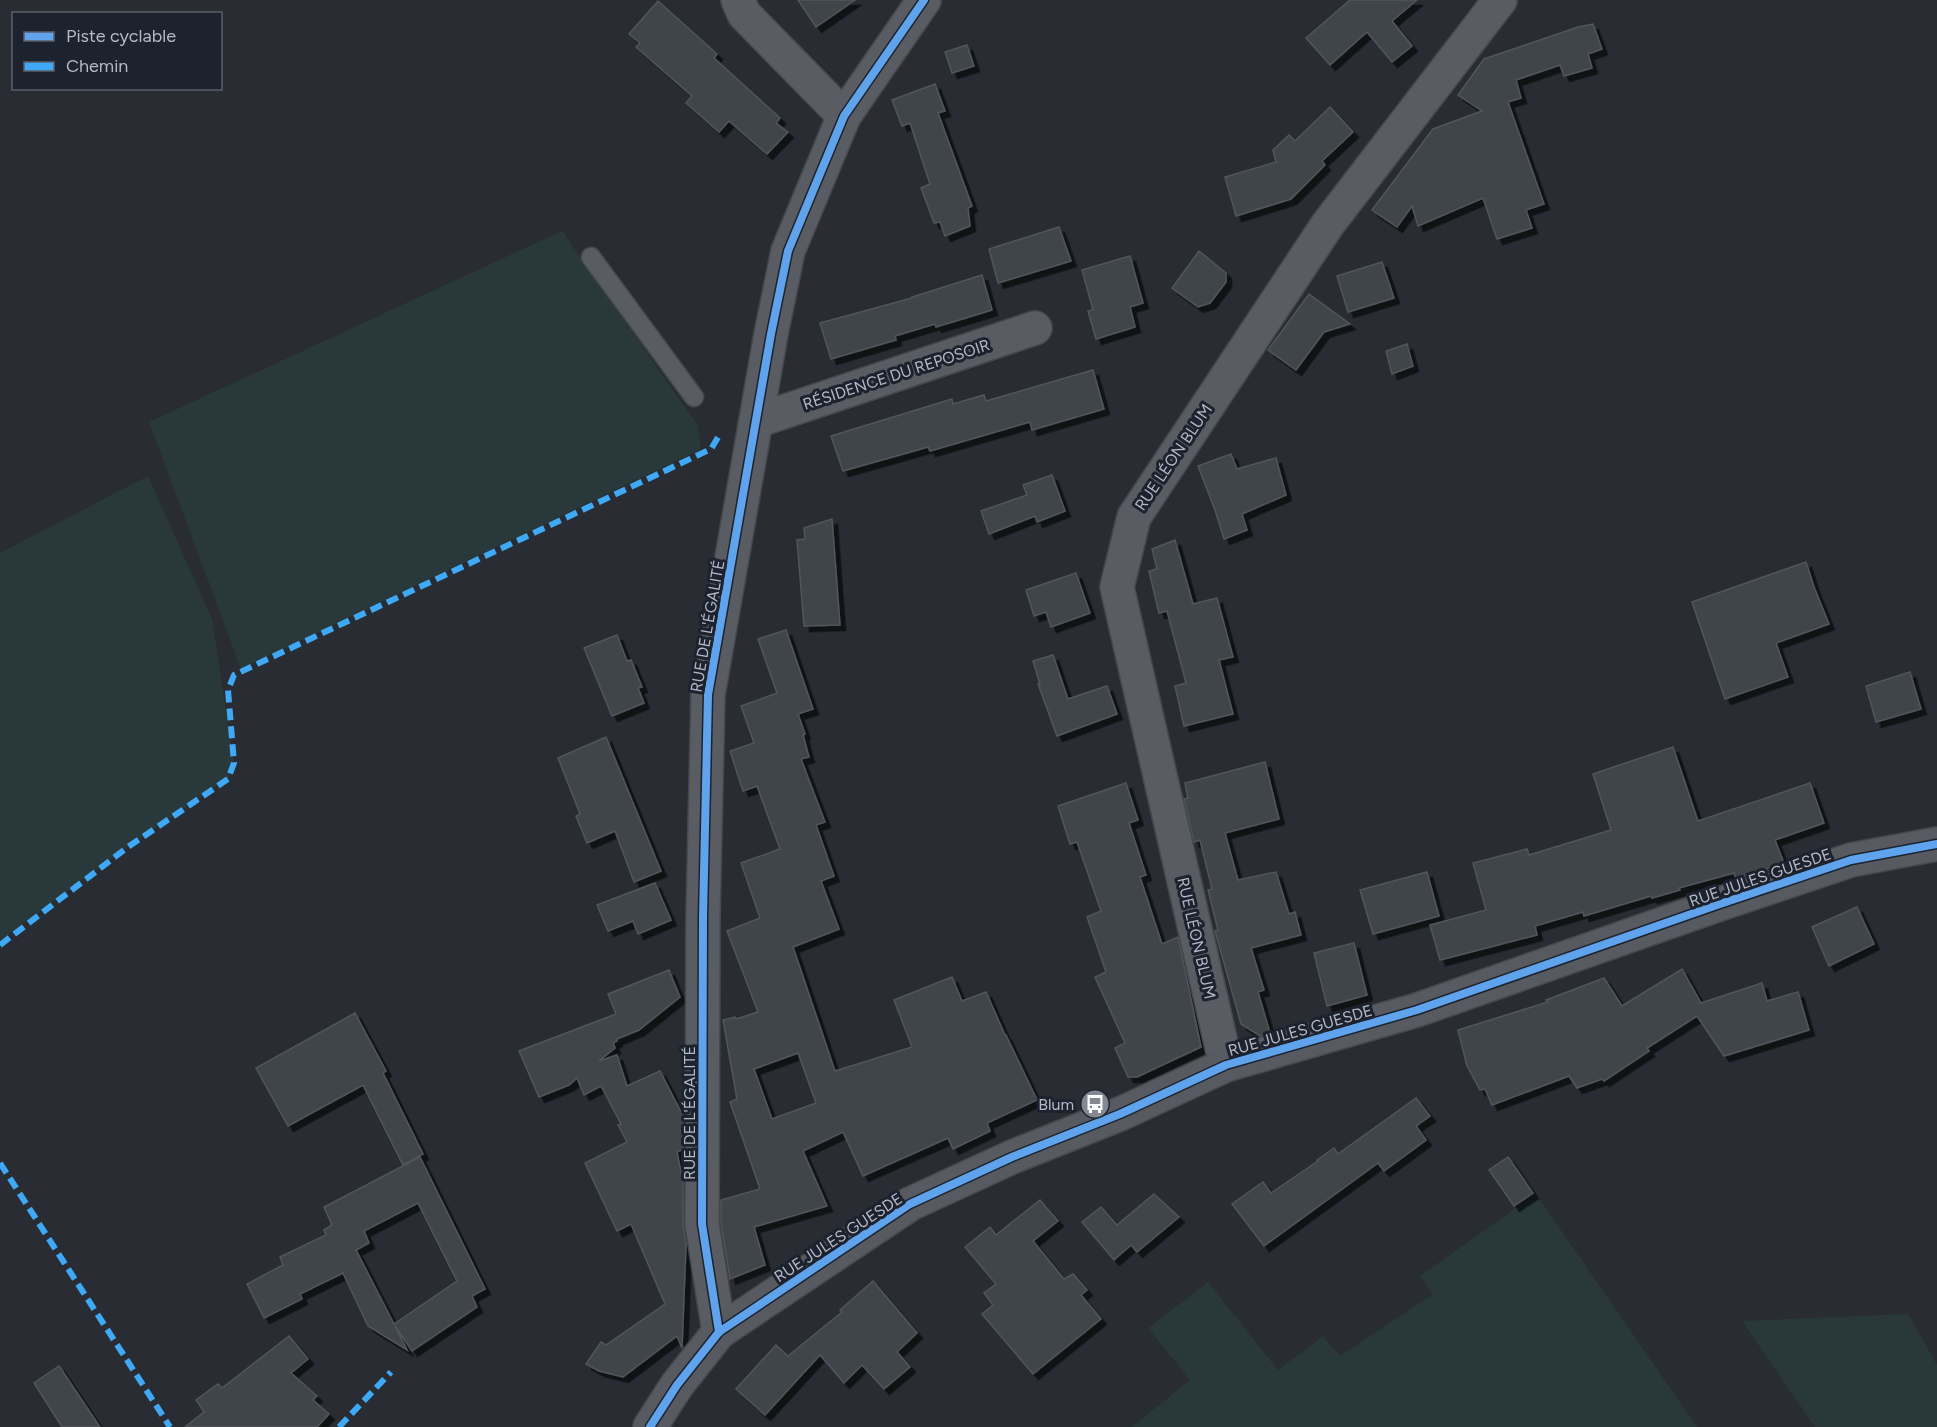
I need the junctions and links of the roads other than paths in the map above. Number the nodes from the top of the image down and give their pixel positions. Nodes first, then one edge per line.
1 (738, 0) edge
2 (924, 0) edge
3 (1500, 0) edge
4 (844, 116) junction
5 (591, 257) dead end
6 (1035, 328) dead end
7 (694, 397) dead end
8 (756, 421) junction
9 (1937, 844) edge
10 (1226, 1065) junction
11 (719, 1332) junction
12 (650, 1427) edge

1 - 4 street
2 - 4 street, RUE DE L'ÉGALITÉ
3 - 10 street, RUE LÉON BLUM
4 - 8 street, RUE DE L'ÉGALITÉ
5 - 7 lane
6 - 8 street, RÉSIDENCE DU REPOSOIR
8 - 11 street, RUE DE L'ÉGALITÉ
9 - 10 street, RUE JULES GUESDE
10 - 11 street, RUE JULES GUESDE
11 - 12 street, RUE JULES GUESDE

